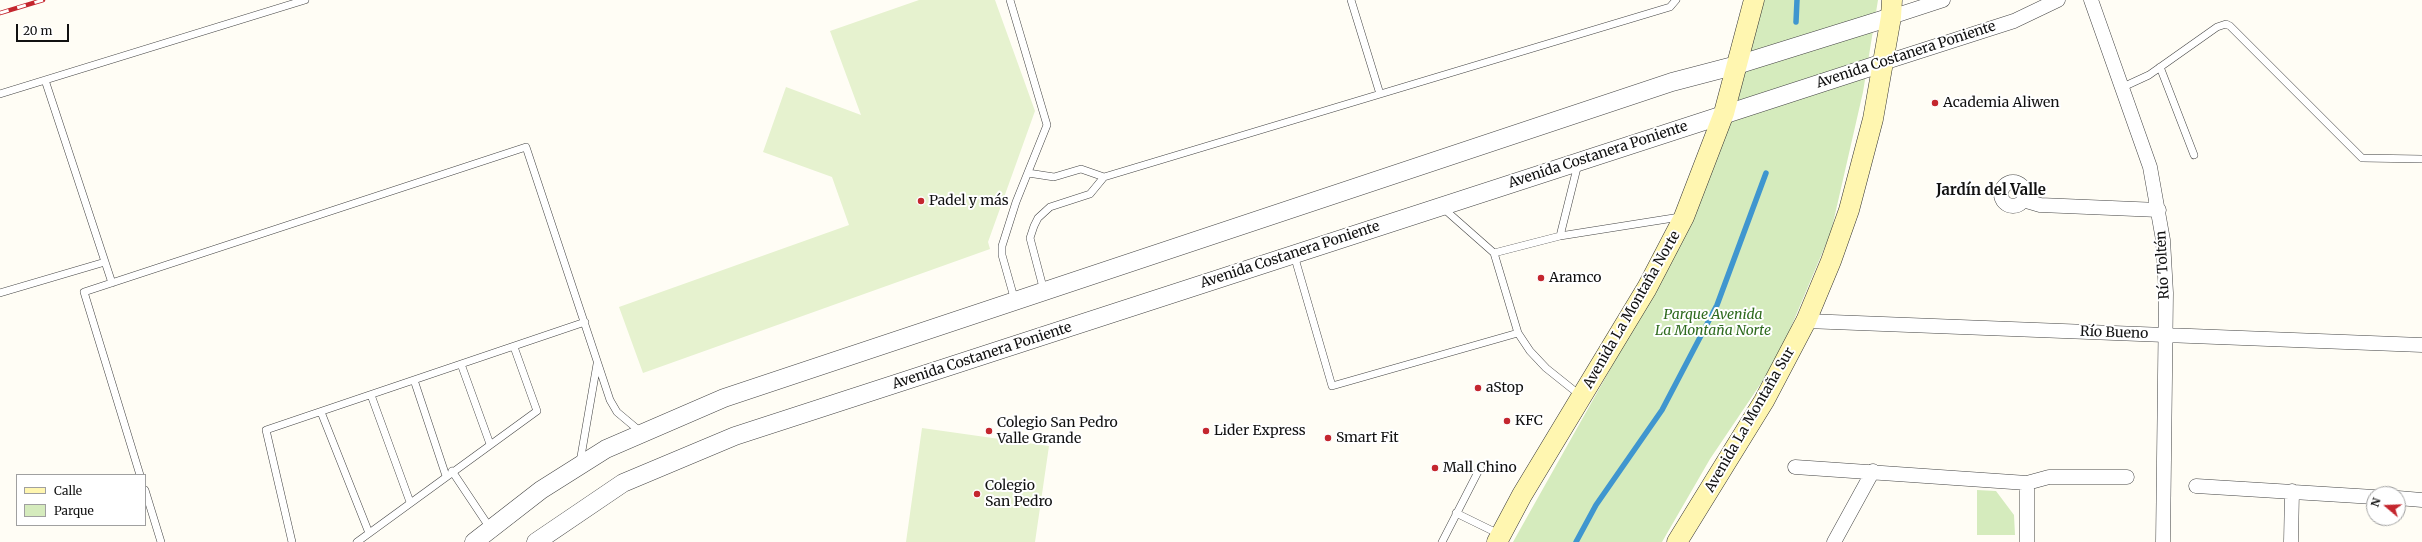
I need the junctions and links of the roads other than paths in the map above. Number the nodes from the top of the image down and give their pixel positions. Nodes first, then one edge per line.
1 (305, 0) edge
2 (1010, 0) edge
3 (1351, 0) edge
4 (1676, 0) edge
5 (1754, 0) edge
6 (1943, 0) edge
7 (2058, 0) edge
8 (2091, 0) edge
9 (1892, 8) edge
10 (1883, 63) junction
11 (1737, 65) junction
12 (2160, 67) junction
13 (45, 80) junction
14 (2123, 87) junction
15 (0, 94) edge
16 (1380, 94) junction
17 (1724, 113) junction
18 (2194, 155) dead end
19 (2422, 159) edge
20 (1579, 161) junction
21 (1028, 173) junction
22 (1104, 177) junction
23 (2023, 200) dead end
24 (1442, 206) junction
25 (2159, 210) junction
26 (1684, 217) junction
27 (1560, 236) junction
28 (1494, 253) junction
29 (1293, 254) junction
30 (105, 262) junction
31 (112, 283) junction
32 (1044, 291) junction
33 (0, 293) edge
34 (1015, 301) junction
35 (1806, 321) junction
36 (585, 322) junction
37 (1518, 334) junction
38 (2165, 335) junction
39 (2422, 345) edge
40 (514, 346) junction
41 (597, 362) junction
42 (461, 364) junction
43 (414, 380) junction
44 (371, 395) junction
45 (1582, 397) junction
46 (321, 412) junction
47 (642, 433) junction
48 (490, 444) junction
49 (580, 466) junction
50 (1795, 467) dead end
51 (1480, 468) dead end
52 (1873, 471) junction
53 (449, 473) junction
54 (140, 474) edge
55 (2127, 477) dead end
56 (2028, 483) junction
57 (2196, 486) dead end
58 (2292, 491) junction
59 (146, 493) edge
60 (2366, 496) edge
61 (2406, 499) edge
62 (2422, 500) edge
63 (410, 502) junction
64 (1456, 513) junction
65 (491, 528) junction
66 (369, 533) junction
67 (1499, 538) edge
68 (161, 542) edge
69 (292, 542) edge
70 (356, 542) edge
71 (474, 542) edge
72 (536, 542) edge
73 (1442, 542) edge
74 (1677, 542) edge
75 (1834, 542) edge
76 (2027, 542) edge
77 (2163, 542) edge
78 (2291, 542) edge

1 - 13 lane
2 - 21 lane
3 - 16 lane
4 - 16 lane
5 - 11 main road, Avenida La Montaña Norte
6 - 9 street
7 - 10 street, Avenida Costanera Poniente
8 - 14 street, Río Toltén
9 - 10 main road, Avenida La Montaña Sur
9 - 11 street
10 - 17 street, Avenida Costanera Poniente
10 - 35 main road, Avenida La Montaña Sur
11 - 17 main road, Avenida La Montaña Norte
11 - 32 street
12 - 14 lane
12 - 18 lane
12 - 19 lane
13 - 15 lane
13 - 30 lane
14 - 25 street, Río Toltén
16 - 22 lane
17 - 20 street, Avenida Costanera Poniente
17 - 26 main road, Avenida La Montaña Norte
20 - 24 street, Avenida Costanera Poniente
20 - 27 lane
21 - 22 lane
21 - 34 lane
22 - 32 lane
23 - 25 street
24 - 28 lane
24 - 29 street, Avenida Costanera Poniente
25 - 38 street, Río Toltén
26 - 27 lane
26 - 45 main road, Avenida La Montaña Norte
27 - 28 lane
28 - 37 lane
29 - 37 lane
29 - 72 street, Avenida Costanera Poniente
30 - 31 lane
30 - 33 lane
31 - 36 lane
31 - 54 lane
32 - 34 street
34 - 47 street
35 - 38 street, Río Bueno
35 - 74 main road, Avenida La Montaña Sur
36 - 40 lane
36 - 41 lane
37 - 45 lane
38 - 39 street, Río Bueno
38 - 77 street, Río Toltén
40 - 42 lane
40 - 48 lane
41 - 47 lane
41 - 49 lane
42 - 43 lane
42 - 48 lane
43 - 44 lane
43 - 53 lane
44 - 46 lane
44 - 63 lane
45 - 67 main road, Avenida La Montaña Norte
46 - 66 lane
46 - 69 lane
47 - 49 street
48 - 53 lane
49 - 65 street
50 - 52 street
51 - 64 lane
52 - 56 street
52 - 75 street
53 - 63 lane
53 - 65 lane
55 - 56 street
56 - 76 street
57 - 58 street
58 - 60 street
58 - 78 street
59 - 68 lane
61 - 62 street
63 - 66 lane
64 - 67 lane
64 - 73 lane
65 - 71 street
66 - 70 lane

